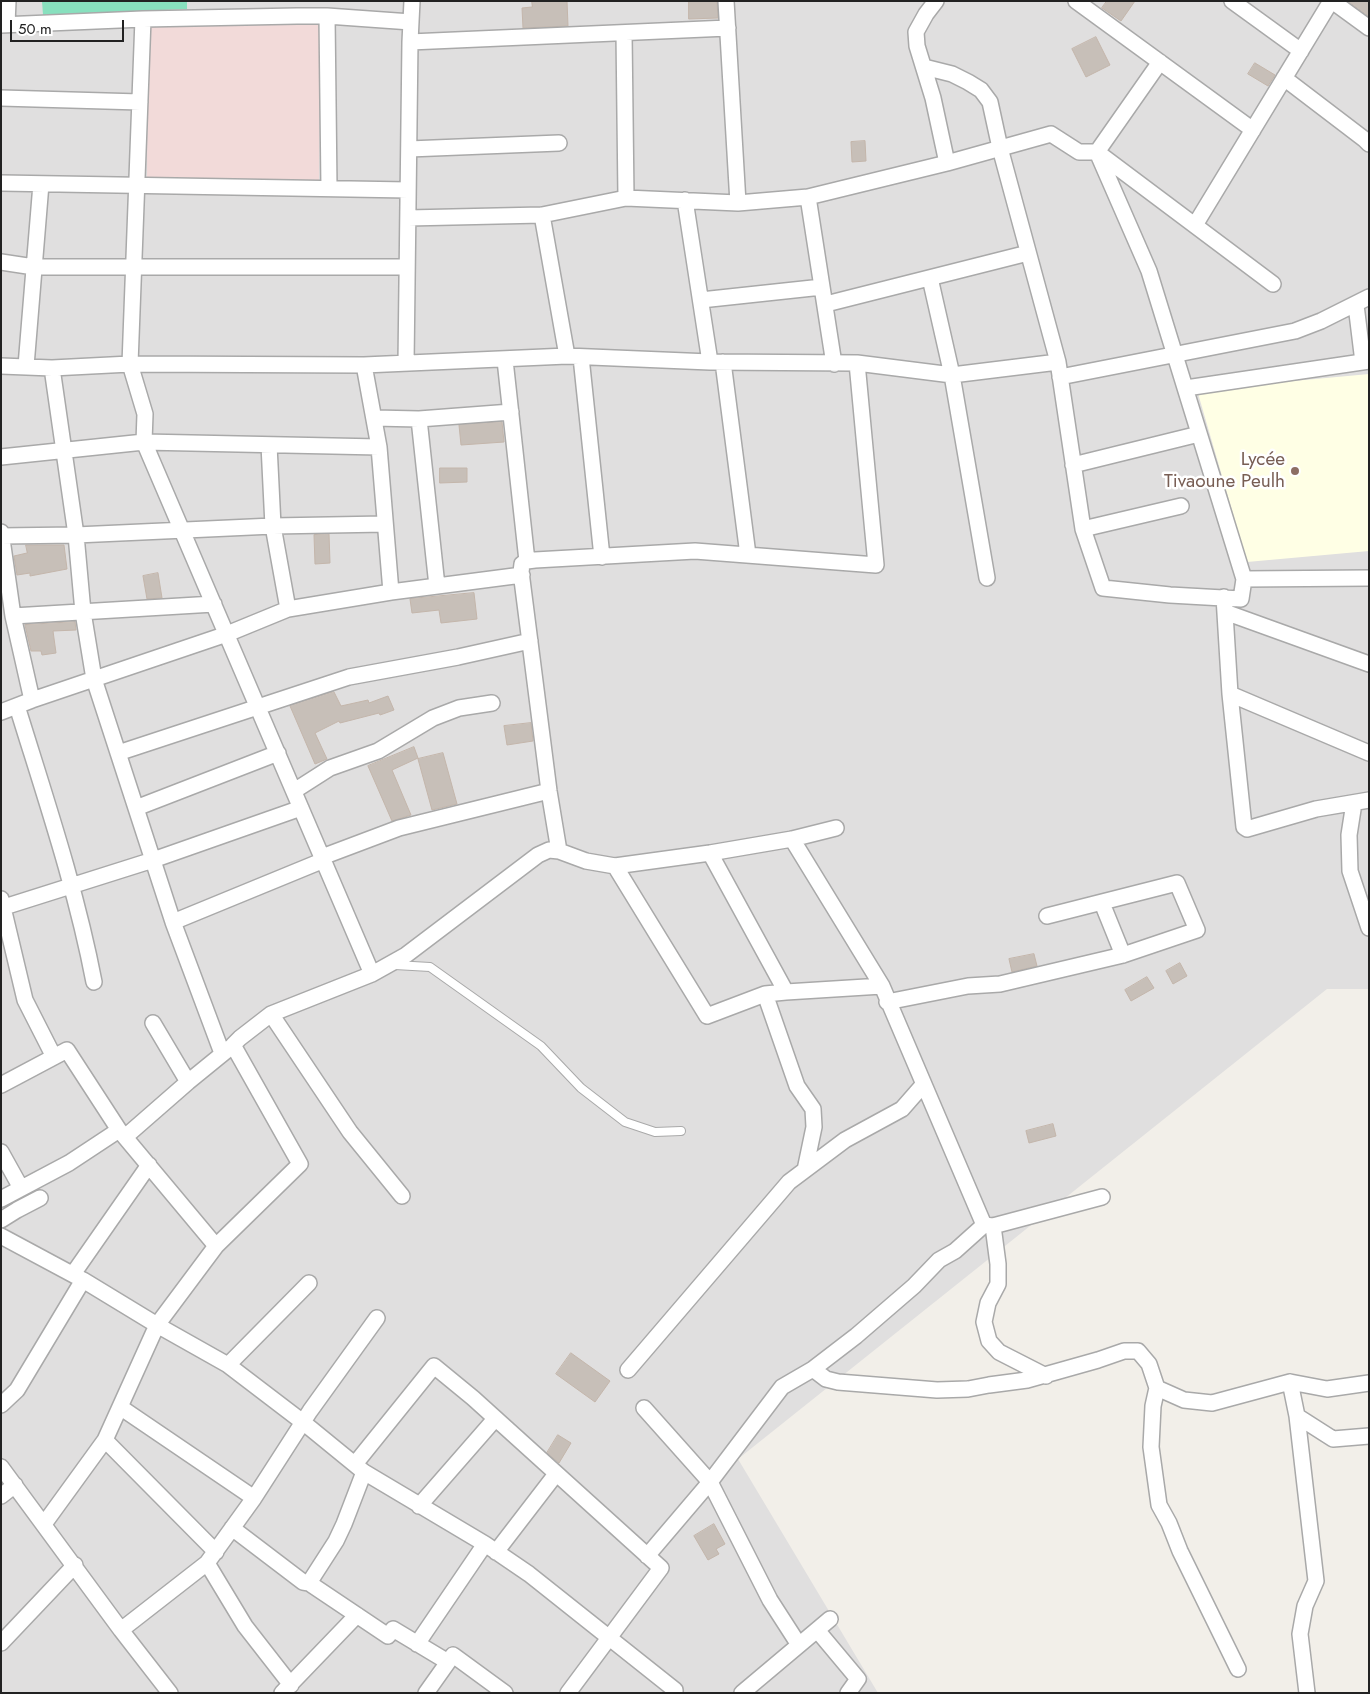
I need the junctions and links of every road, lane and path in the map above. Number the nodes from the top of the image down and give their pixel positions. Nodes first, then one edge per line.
1 (8, 1) edge
2 (412, 1) edge
3 (726, 1) edge
4 (936, 1) edge
5 (1076, 1) edge
6 (1232, 1) edge
7 (1331, 1) edge
8 (297, 8) edge
9 (327, 16) junction
10 (143, 19) junction
11 (411, 22) junction
12 (4, 25) edge
13 (728, 28) junction
14 (1369, 28) edge
15 (624, 33) junction
16 (410, 42) junction
17 (1301, 51) junction
18 (1160, 62) junction
19 (924, 67) junction
20 (1284, 78) junction
21 (1, 98) edge
22 (140, 102) junction
23 (1253, 130) junction
24 (559, 143) dead end
25 (1369, 144) edge
26 (408, 148) junction
27 (1000, 148) junction
28 (1097, 152) junction
29 (947, 163) junction
30 (1, 183) edge
31 (41, 184) junction
32 (137, 186) junction
33 (329, 188) junction
34 (408, 190) junction
35 (808, 197) junction
36 (626, 198) junction
37 (685, 200) junction
38 (738, 203) junction
39 (542, 215) junction
40 (408, 218) junction
41 (1195, 225) junction
42 (1028, 253) junction
43 (1, 262) edge
44 (34, 267) junction
45 (134, 267) junction
46 (407, 267) junction
47 (930, 278) junction
48 (1273, 284) dead end
49 (822, 287) junction
50 (700, 300) junction
51 (1362, 301) edge
52 (826, 304) junction
53 (1175, 354) junction
54 (574, 357) junction
55 (505, 360) junction
56 (1366, 361) edge
57 (717, 362) junction
58 (130, 364) junction
59 (406, 364) junction
60 (834, 364) junction
61 (857, 364) junction
62 (364, 365) junction
63 (1, 366) edge
64 (26, 366) junction
65 (52, 368) junction
66 (1059, 369) junction
67 (952, 375) junction
68 (1186, 388) junction
69 (511, 412) junction
70 (374, 418) junction
71 (419, 419) junction
72 (1200, 434) junction
73 (144, 442) junction
74 (269, 445) junction
75 (378, 447) junction
76 (63, 451) junction
77 (1, 457) edge
78 (1073, 465) junction
79 (1181, 506) dead end
80 (385, 524) junction
81 (273, 526) junction
82 (1083, 529) junction
83 (183, 530) junction
84 (1, 535) edge
85 (76, 535) junction
86 (748, 555) junction
87 (602, 557) junction
88 (524, 568) junction
89 (987, 578) dead end
90 (1244, 578) junction
91 (1369, 578) edge
92 (437, 586) junction
93 (391, 592) junction
94 (214, 604) junction
95 (1224, 604) junction
96 (288, 609) junction
97 (83, 612) junction
98 (10, 621) edge
99 (227, 634) junction
100 (530, 641) junction
101 (1369, 664) edge
102 (94, 679) junction
103 (1230, 694) junction
104 (32, 700) junction
105 (492, 703) dead end
106 (17, 706) junction
107 (258, 707) junction
108 (1, 712) edge
109 (118, 753) junction
110 (278, 753) junction
111 (1369, 753) edge
112 (294, 791) junction
113 (549, 791) junction
114 (1361, 801) edge
115 (136, 808) junction
116 (301, 808) junction
117 (836, 828) dead end
118 (792, 839) junction
119 (559, 851) junction
120 (710, 853) junction
121 (323, 859) junction
122 (153, 860) junction
123 (615, 866) junction
124 (72, 886) junction
125 (1102, 903) junction
126 (2, 904) edge
127 (1047, 916) dead end
128 (173, 922) junction
129 (1369, 928) edge
130 (1123, 955) junction
131 (389, 965) junction
132 (372, 974) junction
133 (94, 982) dead end
134 (882, 986) junction
135 (786, 992) junction
136 (765, 994) junction
137 (887, 1002) junction
138 (272, 1014) junction
139 (153, 1023) dead end
140 (228, 1049) junction
141 (54, 1057) junction
142 (188, 1082) junction
143 (1, 1085) edge
144 (924, 1085) junction
145 (681, 1131) dead end
146 (122, 1133) junction
147 (1, 1152) edge
148 (148, 1165) junction
149 (805, 1170) junction
150 (10, 1194) edge
151 (402, 1196) dead end
152 (1102, 1197) dead end
153 (40, 1198) dead end
154 (17, 1210) junction
155 (1, 1220) edge
156 (989, 1226) junction
157 (1, 1236) edge
158 (216, 1246) junction
159 (78, 1277) junction
160 (309, 1283) dead end
161 (377, 1318) dead end
162 (157, 1325) junction
163 (228, 1365) junction
164 (813, 1369) junction
165 (628, 1370) dead end
166 (1046, 1376) junction
167 (1290, 1382) junction
168 (1369, 1383) edge
169 (1157, 1388) junction
170 (1, 1405) edge
171 (120, 1407) junction
172 (644, 1408) dead end
173 (1297, 1416) junction
174 (495, 1419) junction
175 (304, 1423) junction
176 (1369, 1436) edge
177 (105, 1440) junction
178 (1, 1467) edge
179 (359, 1468) junction
180 (556, 1474) junction
181 (710, 1482) junction
182 (16, 1485) junction
183 (1, 1496) edge
184 (254, 1498) junction
185 (420, 1506) junction
186 (44, 1524) junction
187 (232, 1528) junction
188 (491, 1548) junction
189 (647, 1556) junction
190 (211, 1557) junction
191 (74, 1565) junction
192 (309, 1583) junction
193 (357, 1616) junction
194 (830, 1619) dead end
195 (121, 1630) junction
196 (817, 1630) junction
197 (608, 1638) junction
198 (1, 1643) edge
199 (417, 1644) junction
200 (799, 1645) junction
201 (448, 1662) junction
202 (1238, 1668) dead end
203 (286, 1690) edge
204 (170, 1693) edge
205 (426, 1693) edge
206 (505, 1693) edge
207 (568, 1693) edge
208 (675, 1693) edge
209 (742, 1693) edge
210 (848, 1693) edge
211 (1306, 1693) edge

1 - 12 street
2 - 11 street
3 - 13 street
4 - 19 street
5 - 18 street
6 - 17 street
7 - 14 street
7 - 17 street
8 - 9 street
8 - 10 street
9 - 11 street
9 - 33 street
10 - 12 street
10 - 22 street
11 - 16 street
13 - 15 street
13 - 38 street
15 - 16 street
15 - 36 street
16 - 26 street
17 - 20 street
18 - 23 street
18 - 28 street
19 - 27 street
19 - 29 street
20 - 23 street
20 - 25 street
21 - 22 street
22 - 32 street
23 - 41 street
24 - 26 street
26 - 34 street
27 - 28 street
27 - 29 street
27 - 42 street
28 - 41 street
28 - 53 street
29 - 35 street
30 - 31 street
31 - 32 street
31 - 44 street
32 - 33 street
32 - 45 street
33 - 34 street
34 - 40 street
35 - 38 street
35 - 49 street
36 - 37 street
36 - 39 street
37 - 38 street
37 - 50 street
39 - 40 street
39 - 54 street
40 - 46 street
41 - 48 street
42 - 47 street
42 - 66 street
43 - 44 street
44 - 45 street
44 - 64 street
45 - 46 street
45 - 58 street
46 - 59 street
47 - 52 street
47 - 67 street
49 - 50 street
49 - 52 street
50 - 57 street
51 - 53 street
51 - 56 street
52 - 60 street
53 - 66 street
53 - 68 street
54 - 55 street
54 - 57 street
54 - 87 street
55 - 59 street
55 - 69 street
56 - 68 street
57 - 60 street
57 - 86 street
58 - 62 street
58 - 65 street
58 - 73 street
59 - 62 street
60 - 61 street
61 - 67 street
61 - 86 street
62 - 70 street
63 - 64 street
64 - 65 street
65 - 76 street
66 - 67 street
66 - 78 street
67 - 89 street
68 - 72 street
69 - 71 street
69 - 88 street
70 - 71 street
70 - 75 street
71 - 92 street
72 - 78 street
72 - 90 street
73 - 74 street
73 - 76 street
73 - 83 street
74 - 75 street
74 - 81 street
75 - 80 street
76 - 77 street
76 - 85 street
78 - 82 street
79 - 82 street
80 - 81 street
80 - 93 street
81 - 83 street
81 - 96 street
82 - 95 street
83 - 85 street
83 - 94 street
84 - 85 street
84 - 98 street
85 - 97 street
86 - 87 street
87 - 88 street
88 - 92 street
88 - 100 street
90 - 91 street
90 - 95 street
92 - 93 street
93 - 96 street
94 - 97 street
94 - 99 street
95 - 101 street
95 - 103 street
96 - 99 street
97 - 98 street
97 - 102 street
98 - 104 street
99 - 102 street
99 - 107 street
100 - 107 street
100 - 113 street
102 - 104 street
102 - 109 street
103 - 111 street
103 - 114 street
104 - 106 street
105 - 112 street
106 - 108 street
106 - 124 street
107 - 109 street
107 - 110 street
109 - 115 street
110 - 112 street
110 - 115 street
112 - 116 street
113 - 119 street
113 - 121 street
114 - 129 street
115 - 122 street
116 - 121 street
116 - 122 street
117 - 118 street
118 - 120 street
118 - 134 street
119 - 123 street
119 - 131 street
120 - 123 street
120 - 135 street
121 - 128 street
121 - 132 street
122 - 124 street
122 - 128 street
123 - 136 street
124 - 126 street
124 - 133 street
125 - 127 street
125 - 130 street
125 - 130 street
126 - 141 street
128 - 140 street
130 - 137 street
131 - 132 street
131 - 145 lane
132 - 138 street
134 - 135 street
134 - 137 street
135 - 136 street
136 - 149 street
137 - 144 street
138 - 140 street
138 - 151 street
139 - 142 street
140 - 142 street
140 - 158 street
141 - 143 street
141 - 146 street
142 - 146 street
144 - 149 street
144 - 156 street
146 - 148 street
146 - 150 street
147 - 150 street
148 - 158 street
148 - 159 street
149 - 165 street
150 - 154 street
152 - 156 street
153 - 154 street
154 - 155 street
156 - 164 street
156 - 166 street
157 - 159 street
158 - 162 street
159 - 162 street
159 - 170 street
160 - 163 street
161 - 175 street
162 - 163 street
162 - 171 street
163 - 175 street
164 - 166 street
164 - 181 street
166 - 169 street
167 - 168 street
167 - 169 street
167 - 173 street
169 - 202 street
171 - 177 street
171 - 184 street
172 - 181 street
173 - 176 street
173 - 211 street
174 - 179 street
174 - 180 street
174 - 185 street
175 - 179 street
175 - 184 street
177 - 186 street
177 - 190 street
178 - 182 street
179 - 185 street
179 - 192 street
180 - 188 street
180 - 189 street
181 - 189 street
181 - 200 street
182 - 183 street
182 - 186 street
184 - 187 street
185 - 188 street
186 - 191 street
187 - 190 street
187 - 192 street
188 - 197 street
188 - 199 street
189 - 197 street
190 - 195 street
190 - 203 street
191 - 195 street
191 - 198 street
192 - 193 street
193 - 199 street
193 - 203 street
194 - 196 street
195 - 204 street
196 - 200 street
196 - 210 street
197 - 207 street
197 - 208 street
199 - 201 street
200 - 209 street
201 - 205 street
201 - 206 street

